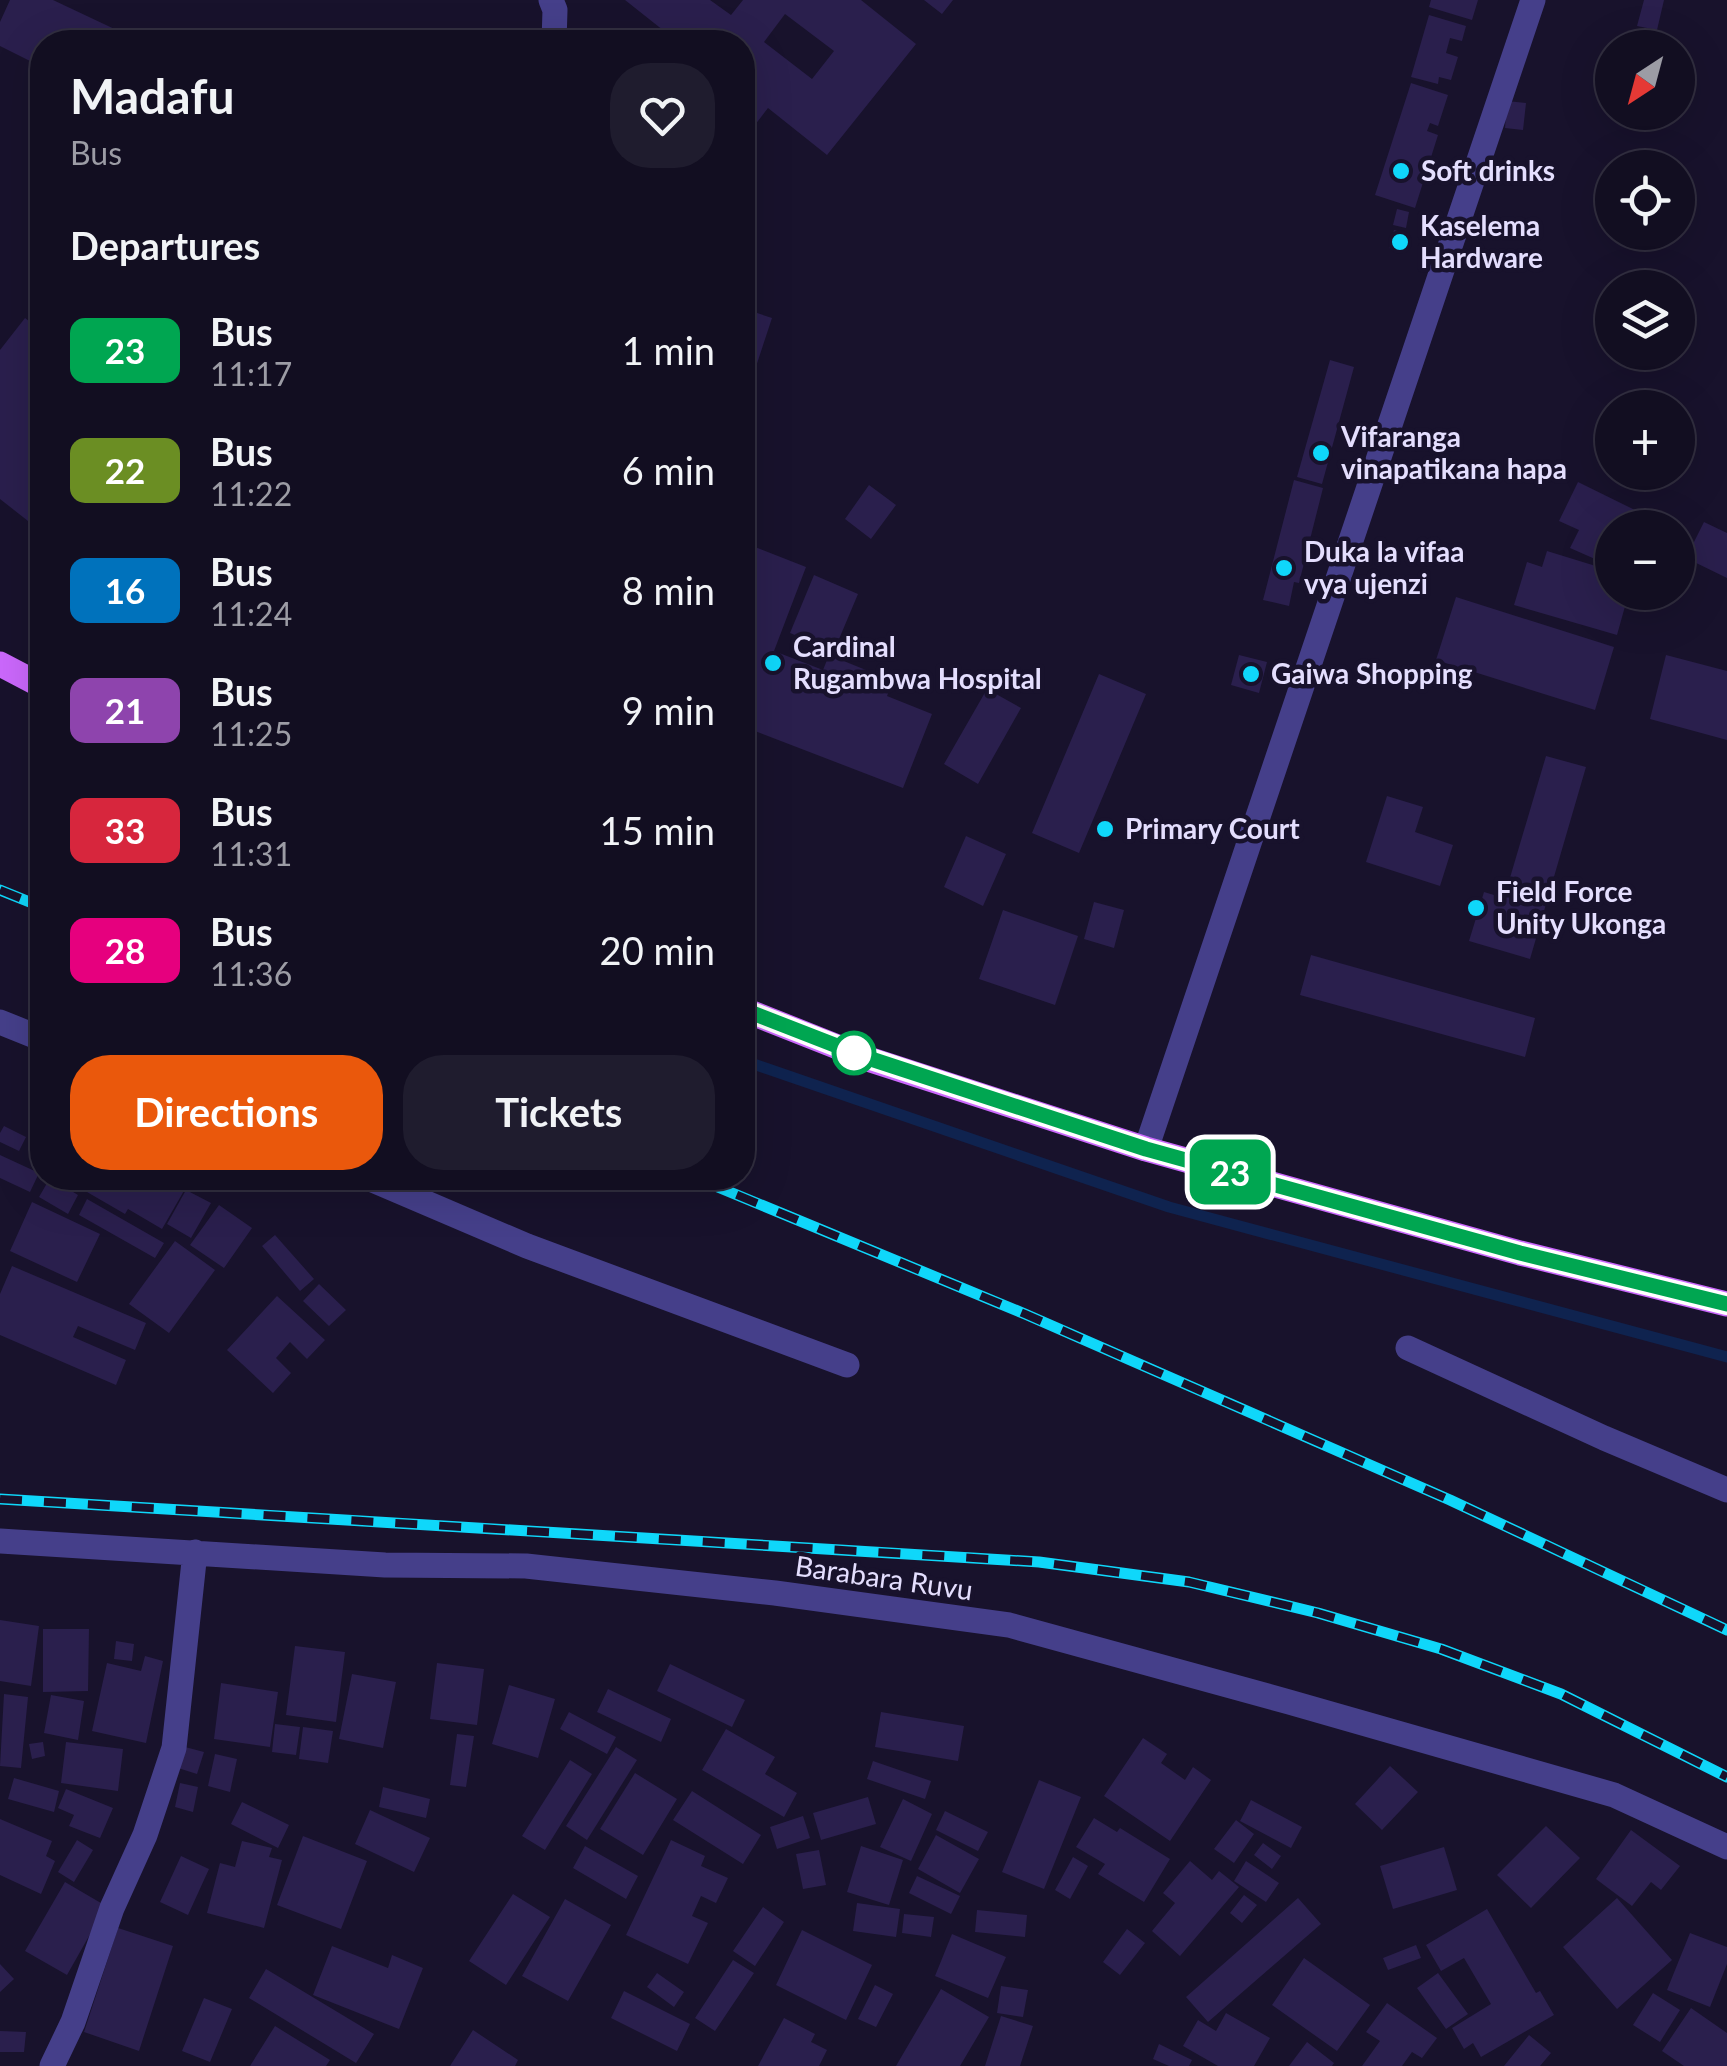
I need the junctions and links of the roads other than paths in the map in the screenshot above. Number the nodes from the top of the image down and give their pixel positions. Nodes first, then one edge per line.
1 (552, 0) edge
2 (1533, 0) edge
3 (554, 30) edge
4 (0, 664) edge
5 (30, 680) edge
6 (755, 1014) edge
7 (0, 1022) edge
8 (30, 1034) edge
9 (1146, 1149) junction
10 (396, 1190) edge
11 (1727, 1304) edge
12 (1408, 1348) dead end
13 (847, 1365) dead end
14 (1727, 1490) edge
15 (0, 1541) edge
16 (196, 1552) junction
17 (1727, 1847) edge
18 (52, 2066) edge

1 - 3 street
2 - 9 street
4 - 5 main road
6 - 9 main road
7 - 8 street
9 - 11 main road
10 - 13 street
12 - 14 street
15 - 16 street, Barabara Ruvu
16 - 17 street, Barabara Ruvu
16 - 18 street

